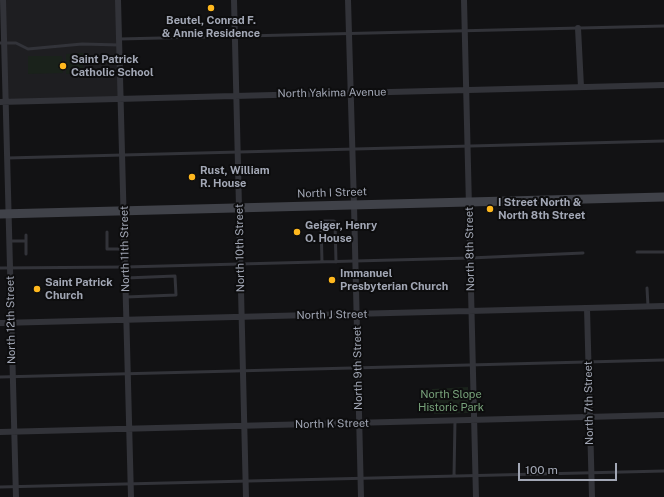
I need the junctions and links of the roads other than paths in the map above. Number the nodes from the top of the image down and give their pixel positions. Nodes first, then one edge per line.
1 (3, 0) edge
2 (118, 0) edge
3 (234, 0) edge
4 (348, 0) edge
5 (464, 0) edge
6 (664, 26) edge
7 (578, 28) junction
8 (465, 31) junction
9 (349, 34) junction
10 (235, 36) junction
11 (120, 42) junction
12 (2, 43) edge
13 (664, 85) edge
14 (581, 87) junction
15 (466, 90) junction
16 (351, 93) junction
17 (236, 96) junction
18 (121, 99) junction
19 (3, 102) edge
20 (664, 142) edge
21 (468, 146) junction
22 (353, 149) junction
23 (238, 152) junction
24 (122, 155) junction
25 (7, 158) junction
26 (664, 197) edge
27 (469, 202) junction
28 (354, 205) junction
29 (239, 208) junction
30 (124, 211) junction
31 (4, 214) edge
32 (107, 232) dead end
33 (26, 235) dead end
34 (9, 241) junction
35 (26, 241) junction
36 (125, 249) junction
37 (637, 252) dead end
38 (664, 252) edge
39 (583, 253) dead end
40 (26, 254) dead end
41 (470, 258) junction
42 (356, 261) junction
43 (322, 262) junction
44 (336, 262) junction
45 (240, 264) junction
46 (125, 267) junction
47 (0, 268) edge
48 (10, 268) junction
49 (125, 278) junction
50 (647, 288) dead end
51 (126, 297) junction
52 (648, 306) junction
53 (664, 306) edge
54 (587, 308) junction
55 (471, 311) junction
56 (357, 314) junction
57 (242, 317) junction
58 (126, 320) junction
59 (11, 322) junction
60 (0, 323) edge
61 (664, 360) edge
62 (588, 362) junction
63 (473, 365) junction
64 (358, 368) junction
65 (243, 371) junction
66 (128, 374) junction
67 (13, 376) junction
68 (0, 377) edge
69 (664, 415) edge
70 (590, 417) junction
71 (455, 420) junction
72 (474, 420) junction
73 (360, 423) junction
74 (244, 426) junction
75 (129, 429) junction
76 (0, 432) edge
77 (14, 432) junction
78 (664, 471) edge
79 (591, 472) junction
80 (476, 475) junction
81 (454, 476) junction
82 (361, 478) junction
83 (246, 481) junction
84 (130, 484) junction
85 (16, 486) junction
86 (0, 487) edge
87 (16, 497) edge
88 (131, 497) edge
89 (246, 497) edge
90 (361, 497) edge
91 (476, 497) edge
92 (592, 497) edge

1 - 12 street, North 12th Street
2 - 11 street, North 11th Street
3 - 10 street, North 10th Street
4 - 9 street, North 9th Street
5 - 8 street, North 8th Street
6 - 7 lane
7 - 8 lane
7 - 14 street
8 - 9 lane
8 - 15 street, North 8th Street
9 - 10 lane
9 - 16 street, North 9th Street
10 - 11 lane
10 - 17 street, North 10th Street
11 - 12 lane
11 - 18 street, North 11th Street
12 - 19 street, North 12th Street
13 - 14 street, North Yakima Avenue
14 - 15 street, North Yakima Avenue
15 - 16 street, North Yakima Avenue
15 - 21 street, North 8th Street
16 - 17 street, North Yakima Avenue
16 - 22 street, North 9th Street
17 - 18 street, North Yakima Avenue
17 - 23 street, North 10th Street
18 - 19 street, North Yakima Avenue
18 - 24 street, North 11th Street
19 - 25 street, North 12th Street
20 - 21 lane
21 - 22 lane
21 - 27 street, North 8th Street
22 - 23 lane
22 - 28 street, North 9th Street
23 - 24 lane
23 - 29 street, North 10th Street
24 - 25 lane
24 - 30 street, North 11th Street
25 - 31 street, North 12th Street
26 - 27 main road, North I Street
27 - 28 main road, North I Street
27 - 41 street, North 8th Street
28 - 29 main road, North I Street
28 - 42 street, North 9th Street
29 - 30 main road, North I Street
29 - 45 street, North 10th Street
30 - 31 main road, North I Street
30 - 36 street, North 11th Street
31 - 34 street, North 12th Street
32 - 36 lane
33 - 35 lane
34 - 35 lane
34 - 48 street, North 12th Street
35 - 40 lane
36 - 46 street, North 11th Street
37 - 38 lane
39 - 41 lane
41 - 42 lane
41 - 55 street, North 8th Street
42 - 44 lane
42 - 56 street, North 9th Street
43 - 44 lane
43 - 44 lane
43 - 45 lane
45 - 46 lane
45 - 57 street, North 10th Street
46 - 48 lane
46 - 49 street, North 11th Street
47 - 48 lane
48 - 59 street, North 12th Street
49 - 51 street, North 11th Street
49 - 51 lane
50 - 52 lane
51 - 58 street, North 11th Street
52 - 53 street, North J Street
52 - 54 street, North J Street
54 - 55 street, North J Street
54 - 62 street, North 7th Street
55 - 56 street, North J Street
55 - 63 street, North 8th Street
56 - 57 street, North J Street
56 - 64 street, North 9th Street
57 - 58 street, North J Street
57 - 65 street, North 10th Street
58 - 59 street, North J Street
58 - 66 street, North 11th Street
59 - 60 street, North J Street
59 - 67 street, North 12th Street
61 - 62 lane
62 - 63 lane
62 - 70 street, North 7th Street
63 - 64 lane
63 - 72 street, North 8th Street
64 - 65 lane
64 - 73 street, North 9th Street
65 - 66 lane
65 - 74 street, North 10th Street
66 - 67 lane
66 - 75 street, North 11th Street
67 - 68 lane
67 - 77 street, North 12th Street
69 - 70 street, North K Street
70 - 72 street, North K Street
70 - 79 street, North 7th Street
71 - 72 street, North K Street
71 - 73 street, North K Street
71 - 81 lane
72 - 80 street, North 8th Street
73 - 74 street, North K Street
73 - 82 street, North 9th Street
74 - 75 street, North K Street
74 - 83 street, North 10th Street
75 - 77 street, North K Street
75 - 84 street, North 11th Street
76 - 77 street, North K Street
77 - 85 street, North 12th Street
78 - 79 lane
79 - 80 lane
79 - 92 street, North 7th Street
80 - 81 lane
80 - 91 street, North 8th Street
81 - 82 lane
82 - 83 lane
82 - 90 street, North 9th Street
83 - 84 lane
83 - 89 street, North 10th Street
84 - 85 lane
84 - 88 street, North 11th Street
85 - 86 lane
85 - 87 street, North 12th Street

